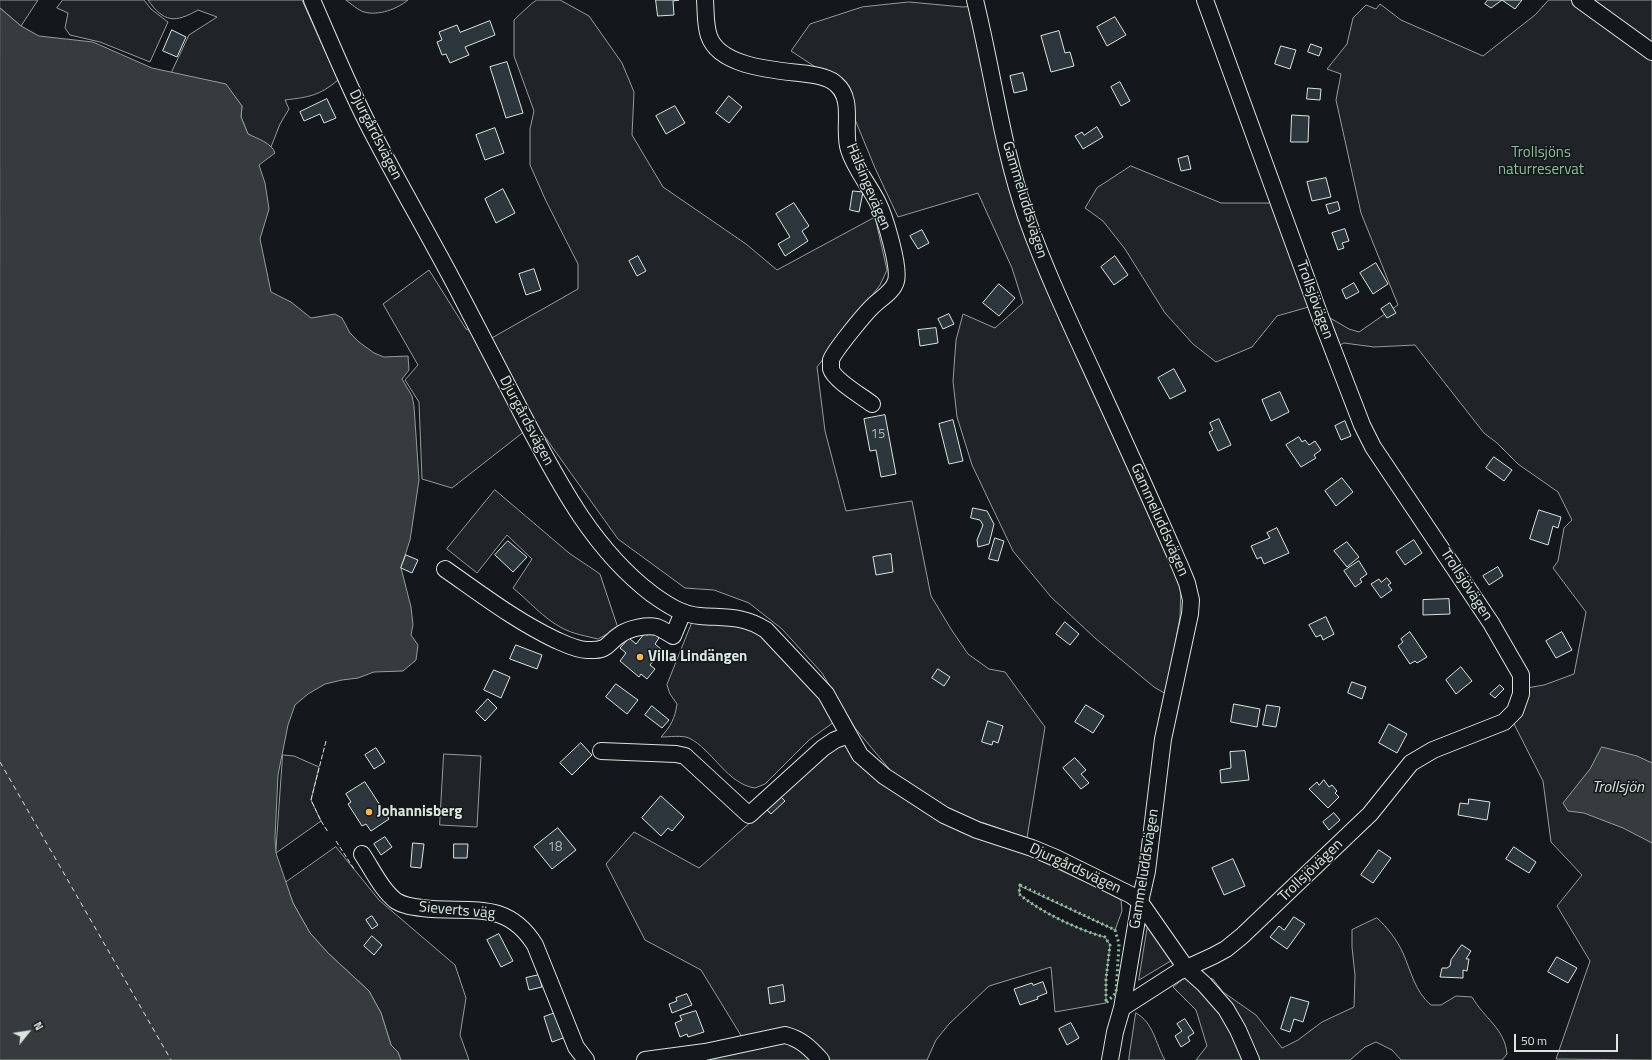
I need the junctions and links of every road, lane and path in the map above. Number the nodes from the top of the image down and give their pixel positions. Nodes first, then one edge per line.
1 (312, 0) edge
2 (705, 0) edge
3 (975, 0) edge
4 (1205, 0) edge
5 (1580, 0) edge
6 (1652, 52) edge
7 (872, 404) dead end
8 (445, 569) dead end
9 (683, 612) junction
10 (849, 735) junction
11 (601, 750) dead end
12 (362, 854) dead end
13 (1140, 902) junction
14 (1186, 968) junction
15 (1122, 1008) junction
16 (586, 1060) edge
17 (645, 1060) edge
18 (821, 1060) edge
19 (1110, 1060) edge
20 (1251, 1060) edge

1 - 9 street, Djurgårdsvägen
2 - 7 street, Hälsingevägen
3 - 13 street, Gammeluddsvägen
4 - 14 street, Trollsjövägen
5 - 6 street
8 - 9 street
9 - 10 street, Djurgårdsvägen
10 - 11 street
10 - 13 street, Djurgårdsvägen
12 - 16 street, Sieverts väg
13 - 14 street, Djurgårdsvägen
13 - 15 street, Gammeluddsvägen
14 - 15 street, Trollsjövägen
14 - 20 street, Djurgårdsvägen
15 - 19 street, Gammeluddsvägen
17 - 18 street

